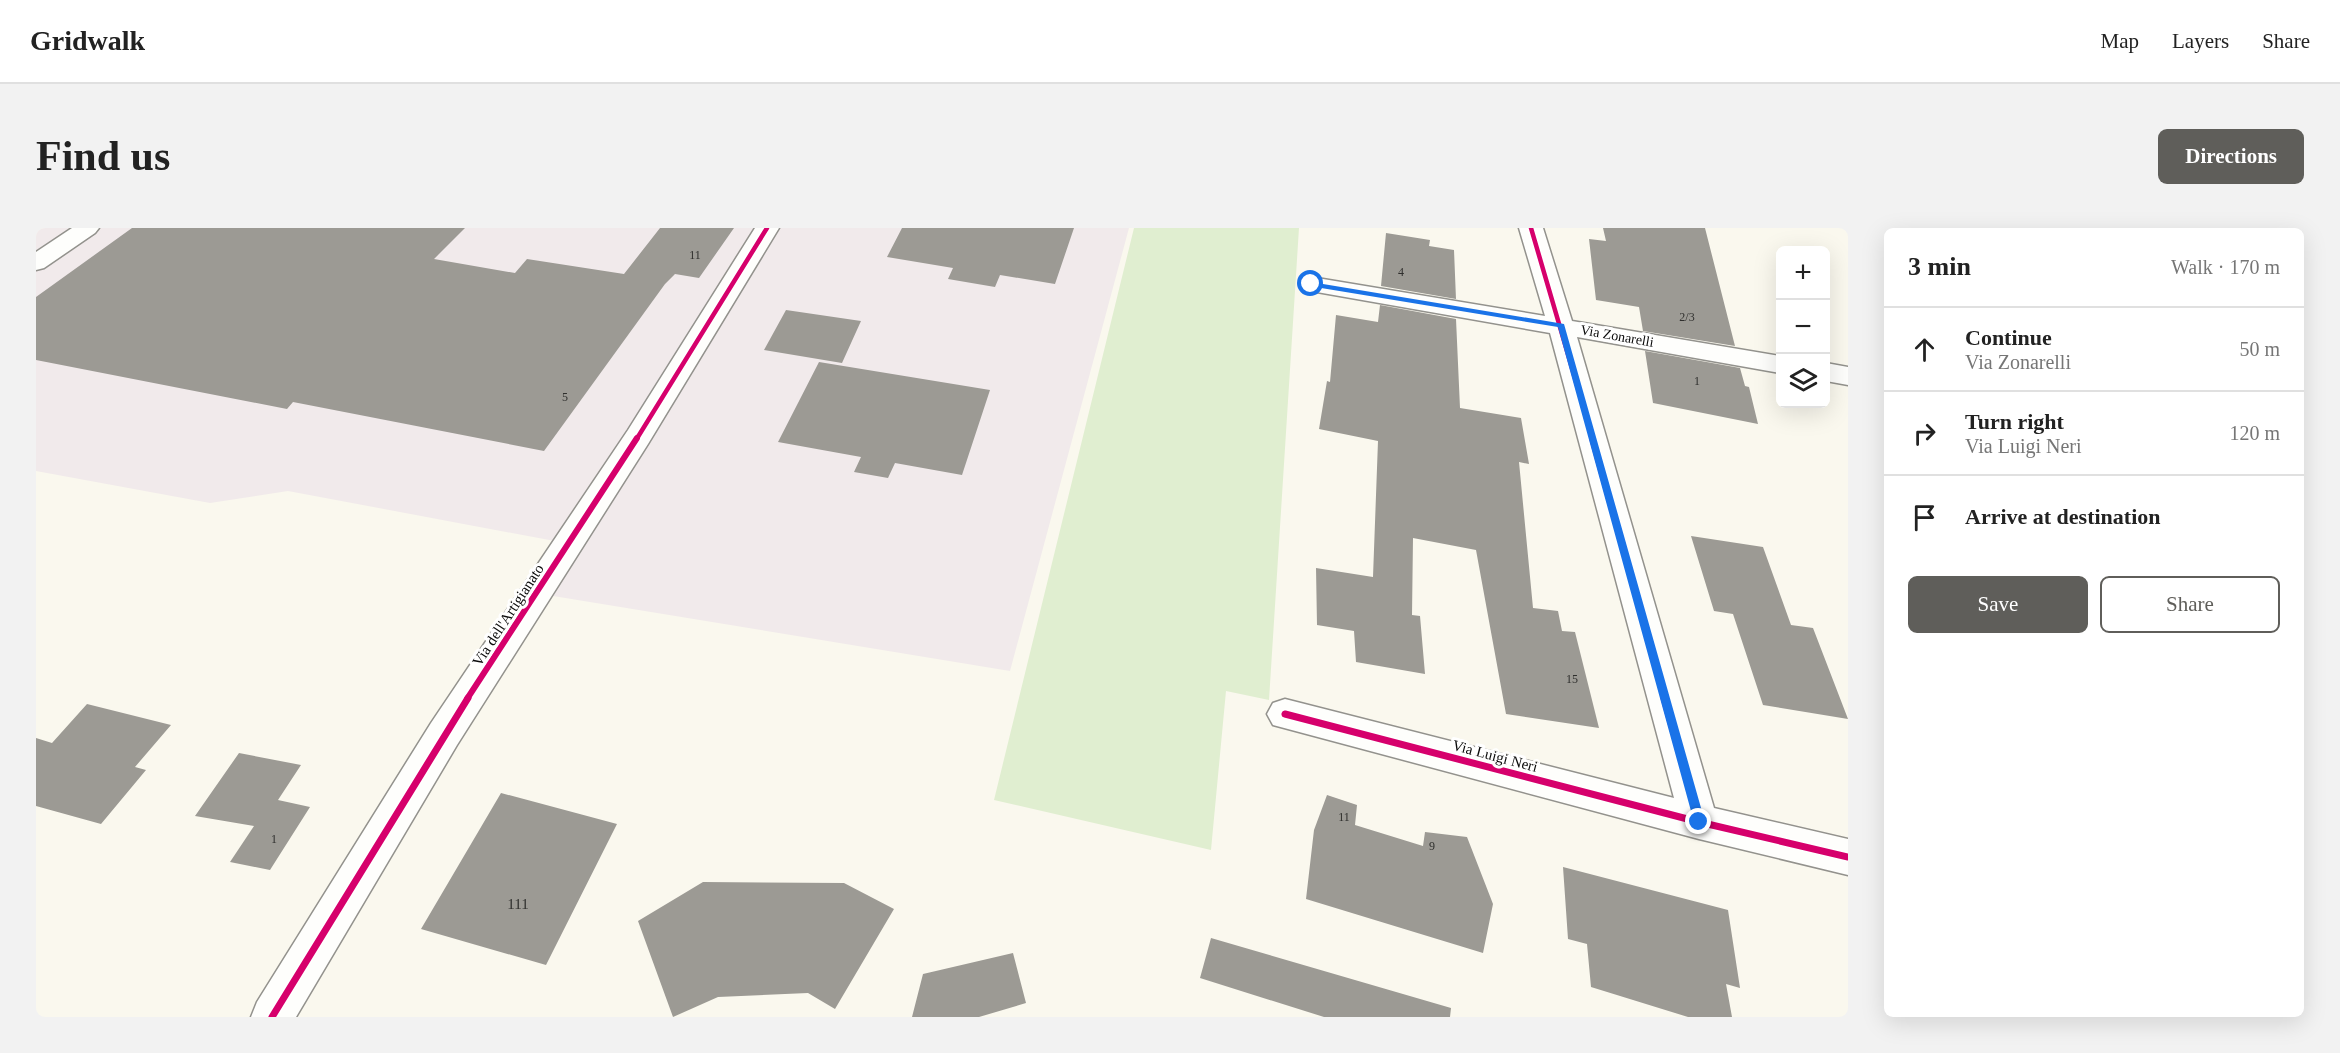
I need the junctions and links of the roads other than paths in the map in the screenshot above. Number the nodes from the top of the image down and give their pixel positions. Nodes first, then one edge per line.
1 (87, 228) edge
2 (767, 228) edge
3 (1531, 228) edge
4 (36, 263) edge
5 (1311, 284) dead end
6 (1561, 326) junction
7 (1776, 363) edge
8 (1830, 373) edge
9 (1848, 376) edge
10 (1285, 714) dead end
11 (1699, 822) junction
12 (1848, 857) edge
13 (272, 1017) edge

1 - 4 street
2 - 13 street, Via dell'Artigianato
3 - 6 street
5 - 6 street, Via Zonarelli
6 - 7 street, Via Zonarelli
6 - 11 street
8 - 9 street
10 - 11 street, Via Luigi Neri
11 - 12 street, Via Luigi Neri

